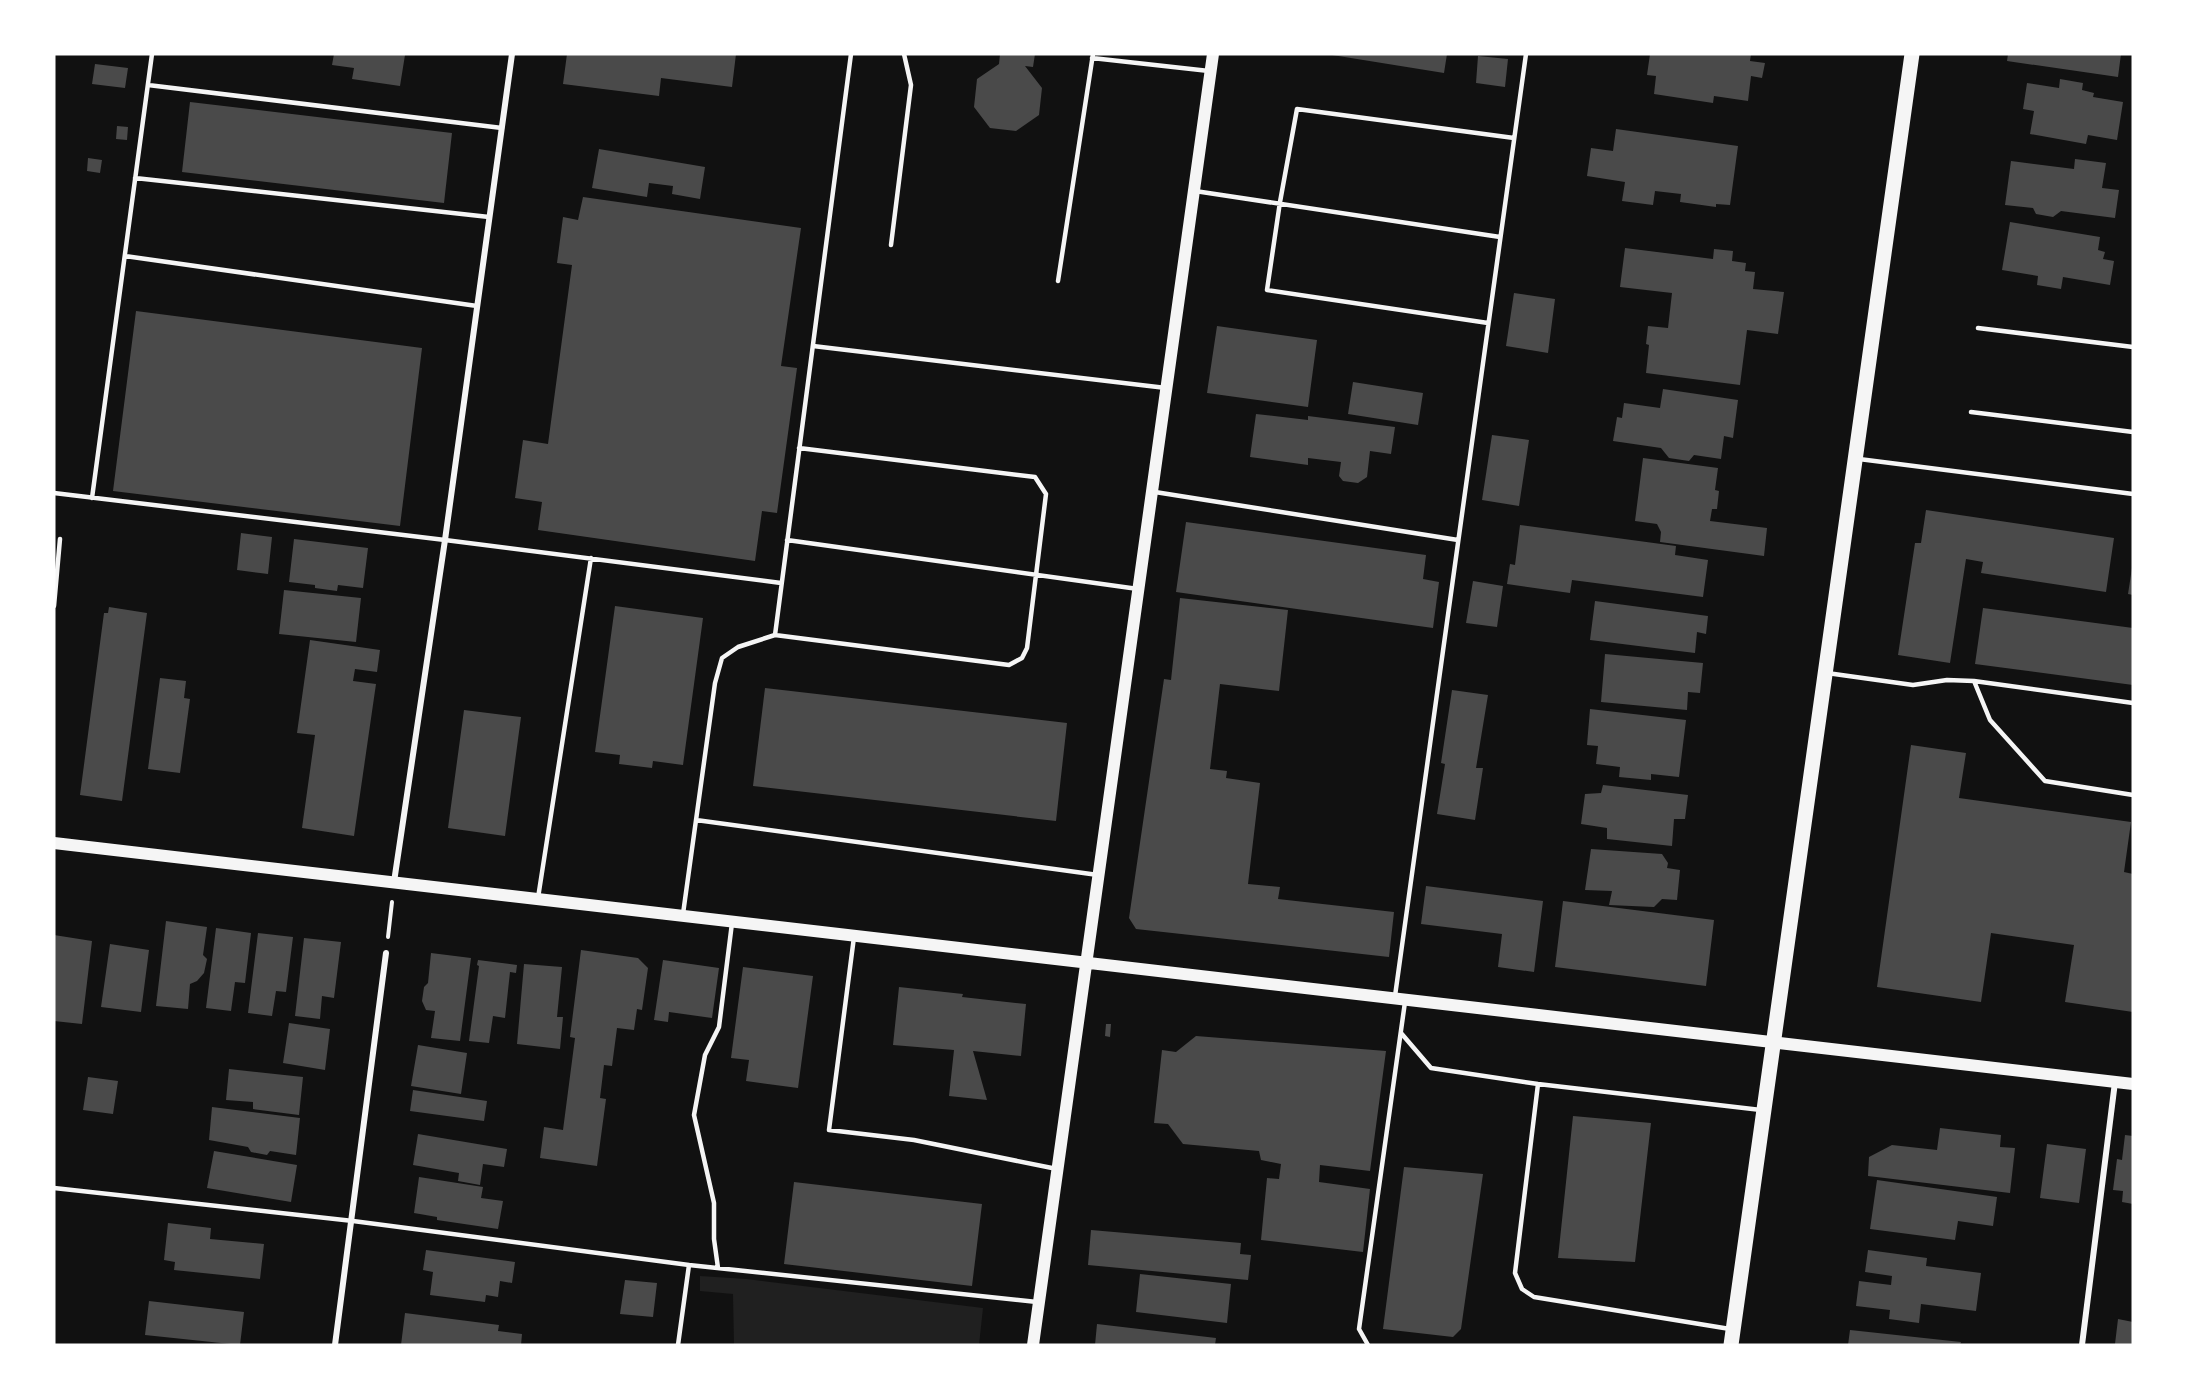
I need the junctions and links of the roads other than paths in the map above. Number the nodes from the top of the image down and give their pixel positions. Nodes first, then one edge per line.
1 (152, 54) edge
2 (512, 54) edge
3 (851, 54) edge
4 (904, 54) edge
5 (1213, 54) edge
6 (1526, 54) edge
7 (1912, 54) edge
8 (1093, 56) edge
9 (1211, 72) junction
10 (148, 85) junction
11 (502, 128) junction
12 (1515, 138) junction
13 (135, 178) junction
14 (1195, 191) junction
15 (1280, 202) junction
16 (489, 217) junction
17 (1500, 237) junction
18 (891, 245) dead end
19 (125, 256) junction
20 (1058, 281) dead end
21 (477, 306) junction
22 (1488, 323) junction
23 (1978, 328) dead end
24 (813, 346) junction
25 (2133, 346) edge
26 (1166, 388) junction
27 (1971, 412) dead end
28 (2133, 432) edge
29 (799, 448) junction
30 (1855, 458) junction
31 (1152, 491) junction
32 (54, 493) edge
33 (2133, 494) edge
34 (92, 498) junction
35 (60, 539) dead end
36 (445, 540) junction
37 (787, 540) junction
38 (1458, 540) junction
39 (591, 558) junction
40 (1036, 575) junction
41 (782, 583) junction
42 (1138, 589) junction
43 (54, 606) edge
44 (775, 635) junction
45 (1825, 672) junction
46 (1974, 681) junction
47 (2133, 703) edge
48 (2133, 795) edge
49 (696, 820) junction
50 (54, 843) edge
51 (1098, 875) junction
52 (394, 884) junction
53 (538, 901) junction
54 (682, 917) junction
55 (732, 923) junction
56 (854, 937) junction
57 (386, 953) road end
58 (1085, 964) junction
59 (1400, 1000) junction
60 (1401, 1033) junction
61 (1773, 1044) junction
62 (2115, 1082) junction
63 (1538, 1084) junction
64 (2133, 1084) edge
65 (1764, 1110) junction
66 (1057, 1169) junction
67 (54, 1188) edge
68 (353, 1221) junction
69 (689, 1265) junction
70 (718, 1269) junction
71 (1039, 1302) junction
72 (1733, 1329) junction
73 (335, 1345) edge
74 (678, 1345) edge
75 (1033, 1345) edge
76 (1368, 1345) edge
77 (1731, 1345) edge
78 (2082, 1345) edge

1 - 10 lane
2 - 11 street
3 - 24 lane
4 - 18 lane
5 - 9 main road
6 - 12 lane
7 - 30 main road
8 - 9 lane
8 - 20 lane
9 - 14 main road
10 - 11 lane
10 - 13 lane
11 - 16 street
12 - 15 lane
12 - 17 lane
13 - 16 lane
13 - 19 lane
14 - 15 lane
14 - 26 main road
15 - 17 lane
15 - 22 lane
16 - 21 street
17 - 22 lane
19 - 21 lane
19 - 34 lane
21 - 36 street
22 - 38 lane
23 - 25 lane
24 - 26 lane
24 - 29 lane
26 - 31 main road
27 - 28 lane
29 - 37 lane
29 - 40 lane
30 - 33 lane
30 - 45 main road
31 - 38 lane
31 - 42 main road
32 - 34 lane
34 - 36 lane
35 - 43 lane
36 - 39 lane
36 - 52 street
37 - 40 lane
37 - 41 lane
38 - 59 lane
39 - 41 lane
39 - 53 lane
40 - 42 lane
40 - 44 lane
41 - 44 lane
42 - 51 main road
44 - 49 lane
45 - 46 lane
45 - 61 main road
46 - 47 lane
46 - 48 lane
49 - 51 lane
49 - 54 lane
50 - 52 main road
51 - 58 main road
52 - 53 main road
53 - 54 main road
54 - 55 main road
55 - 56 main road
55 - 70 lane
56 - 58 main road
56 - 66 lane
57 - 68 street
58 - 59 main road
58 - 66 main road
59 - 60 lane
59 - 61 main road
60 - 63 lane
60 - 76 lane
61 - 62 main road
61 - 65 main road
62 - 64 main road
62 - 78 street
63 - 65 lane
63 - 72 lane
65 - 72 main road
66 - 71 main road
67 - 68 lane
68 - 69 lane
68 - 73 street
69 - 70 lane
69 - 74 lane
70 - 71 lane
71 - 75 main road
72 - 77 main road

